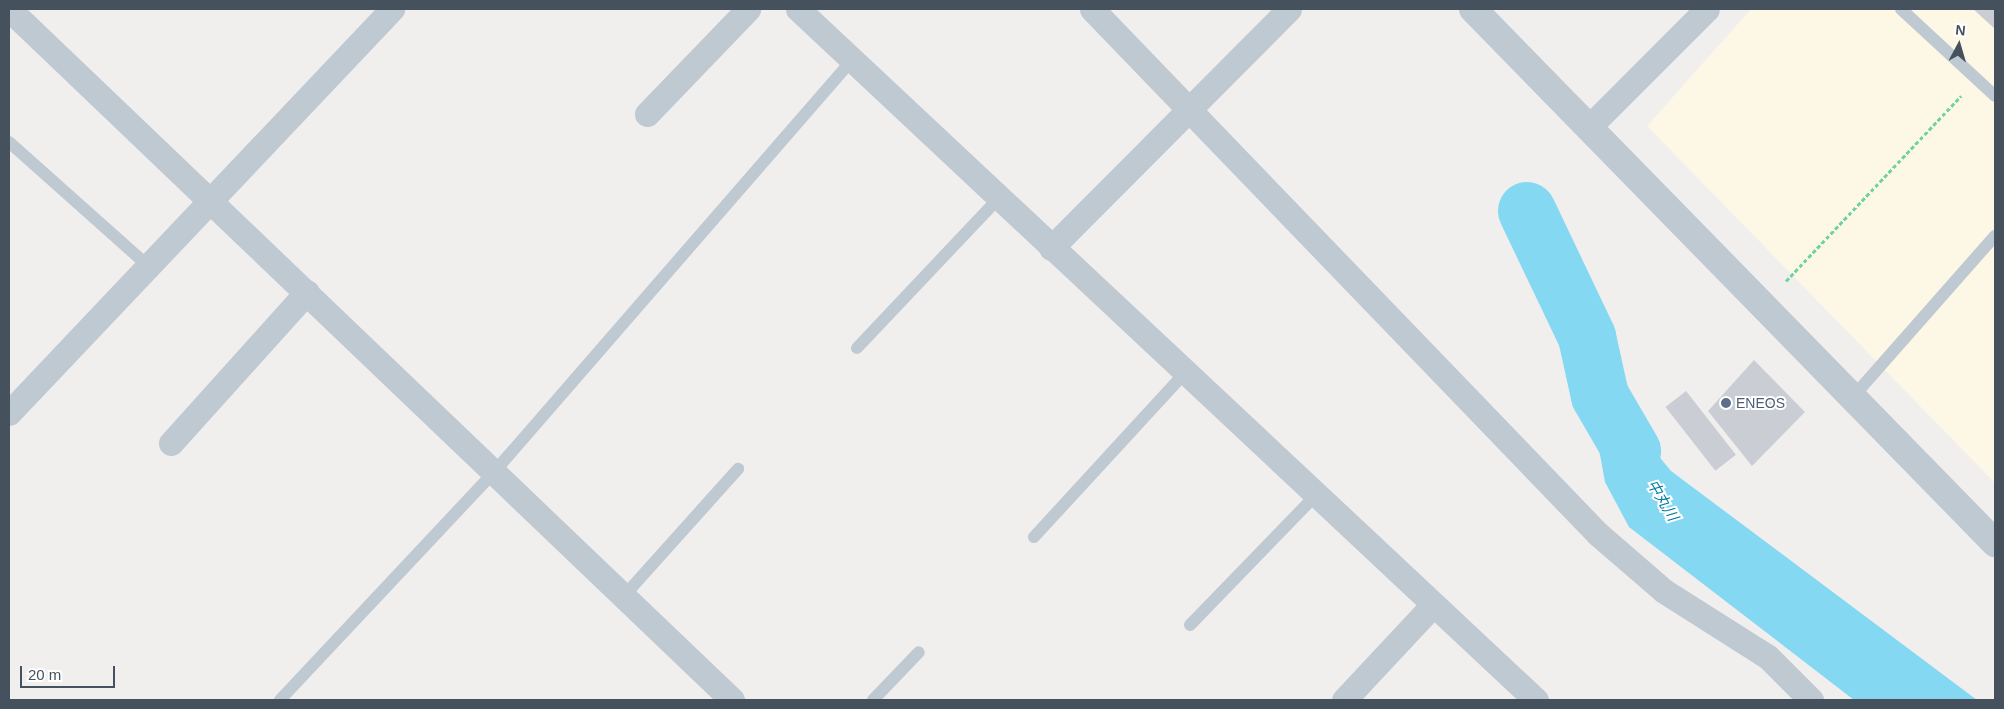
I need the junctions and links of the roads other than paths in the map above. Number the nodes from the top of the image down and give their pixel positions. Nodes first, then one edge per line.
1 (392, 9) edge
2 (748, 9) edge
3 (798, 9) edge
4 (1092, 9) edge
5 (1289, 9) edge
6 (1473, 9) edge
7 (1707, 9) edge
8 (1902, 9) edge
9 (9, 10) edge
10 (852, 60) junction
11 (1995, 96) edge
12 (1191, 108) junction
13 (647, 114) dead end
14 (1588, 128) junction
15 (9, 142) edge
16 (998, 198) junction
17 (210, 199) junction
18 (1995, 236) edge
19 (1051, 248) junction
20 (148, 266) junction
21 (307, 292) junction
22 (857, 348) dead end
23 (1185, 373) junction
24 (1852, 398) junction
25 (12, 405) edge
26 (171, 443) dead end
27 (738, 469) dead end
28 (495, 472) junction
29 (1316, 495) junction
30 (1034, 537) dead end
31 (1995, 543) edge
32 (624, 596) junction
33 (1434, 605) junction
34 (1190, 625) dead end
35 (919, 652) dead end
36 (280, 700) edge
37 (732, 700) edge
38 (873, 700) edge
39 (1344, 700) edge
40 (1536, 700) edge
41 (1811, 700) edge

1 - 17 street
2 - 13 street
3 - 10 street
4 - 12 street
5 - 12 street
6 - 14 street
7 - 14 street
8 - 11 lane
9 - 17 street
10 - 16 street
10 - 28 lane
12 - 19 street
12 - 41 street
14 - 24 street
15 - 20 lane
16 - 19 street
16 - 22 lane
17 - 20 street
17 - 21 street
18 - 24 lane
19 - 23 street
20 - 25 street
21 - 26 street
21 - 28 street
23 - 29 street
23 - 30 lane
24 - 31 street
27 - 32 lane
28 - 32 street
28 - 36 lane
29 - 33 street
29 - 34 lane
32 - 37 street
33 - 39 street
33 - 40 street
35 - 38 lane

